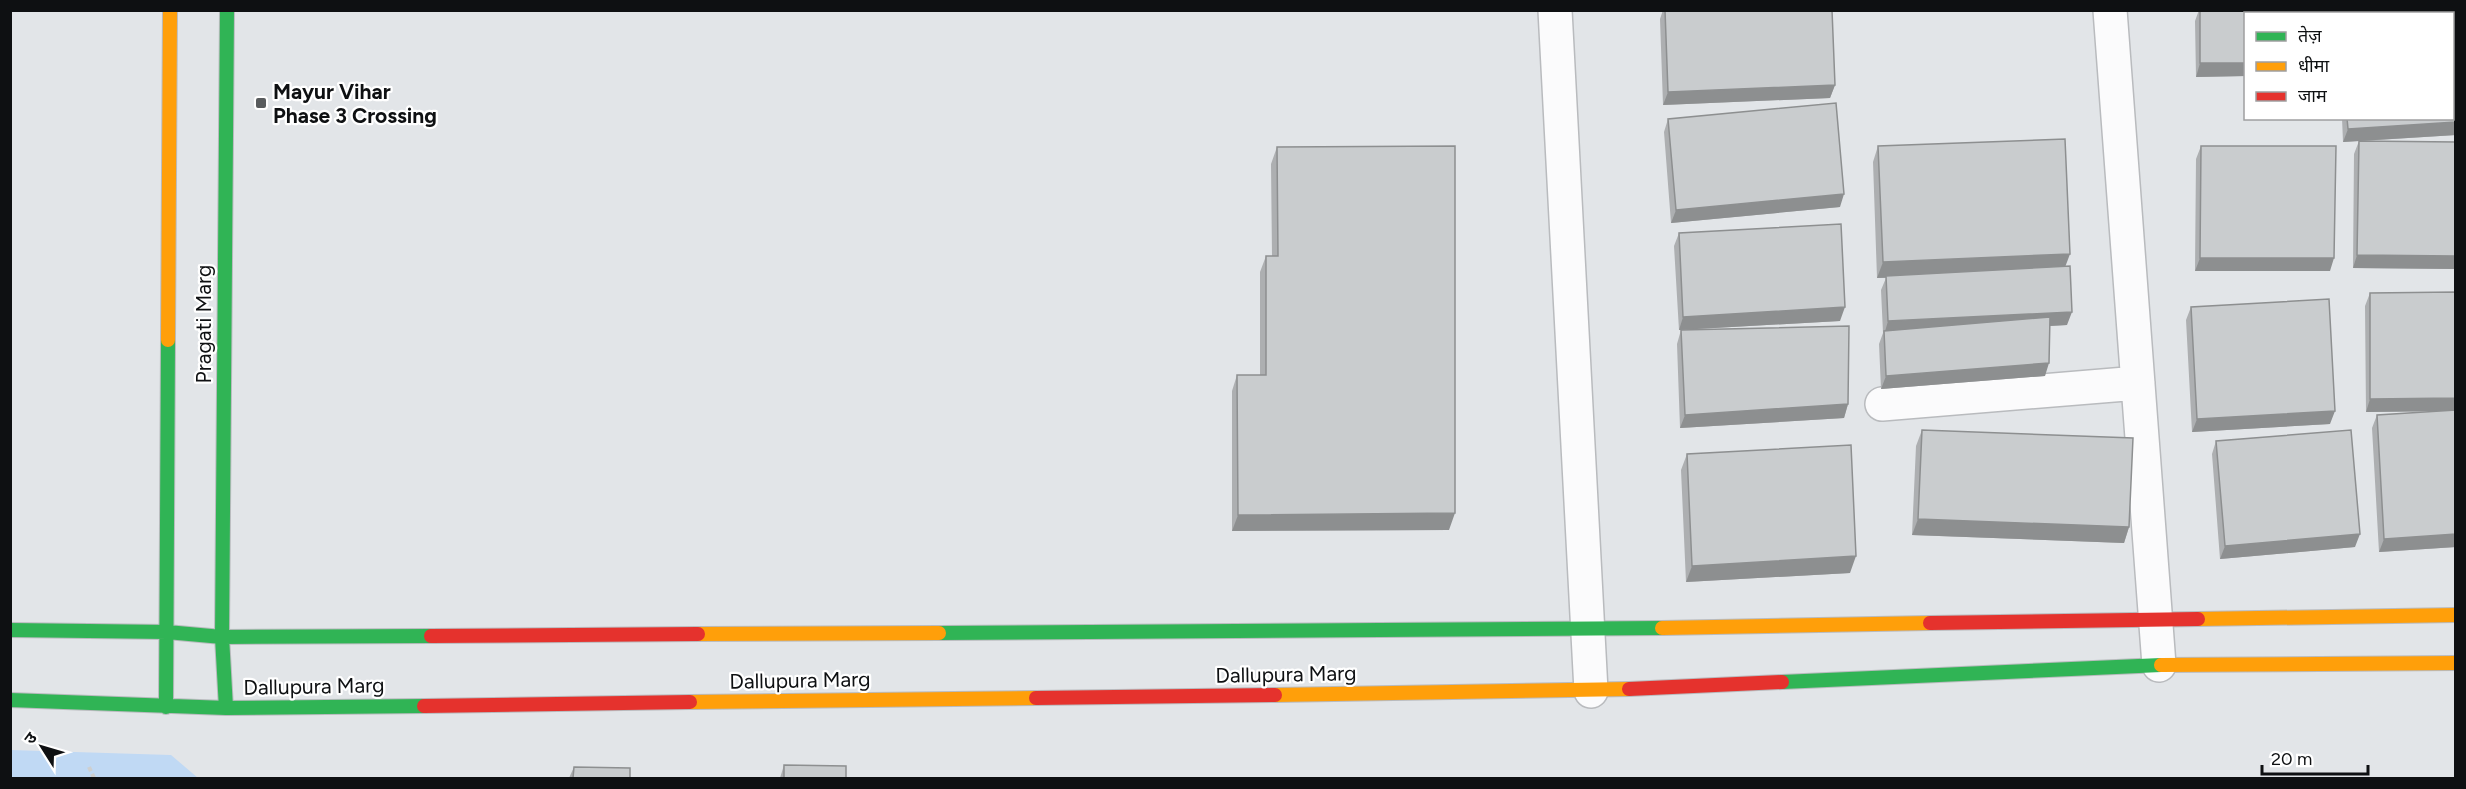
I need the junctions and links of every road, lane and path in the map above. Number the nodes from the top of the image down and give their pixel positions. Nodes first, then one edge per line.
1 (170, 10) edge
2 (227, 10) edge
3 (1555, 10) edge
4 (2110, 10) edge
5 (2138, 383) junction
6 (1882, 404) dead end
7 (2456, 615) edge
8 (2156, 620) junction
9 (1588, 629) junction
10 (10, 630) edge
11 (167, 632) junction
12 (222, 637) junction
13 (2456, 663) edge
14 (2159, 665) junction
15 (1591, 691) junction
16 (10, 700) edge
17 (166, 707) junction
18 (226, 708) junction
19 (89, 767) dead end
20 (94, 778) edge

1 - 11 main road, Pragati Marg
2 - 12 main road, Pragati Marg
3 - 9 street
4 - 5 street
5 - 6 street
5 - 8 street
7 - 8 main road, Dallupura Marg
8 - 9 main road, Dallupura Marg
8 - 14 street
9 - 12 main road, Dallupura Marg
9 - 15 street
10 - 11 main road, Dallupura Marg
11 - 12 main road, Dallupura Marg
11 - 17 main road, Pragati Marg
12 - 18 main road, Pragati Marg
13 - 14 main road, Dallupura Marg
14 - 15 main road, Dallupura Marg
15 - 18 main road, Dallupura Marg
16 - 17 main road, Dallupura Marg
17 - 18 main road, Dallupura Marg
19 - 20 path

